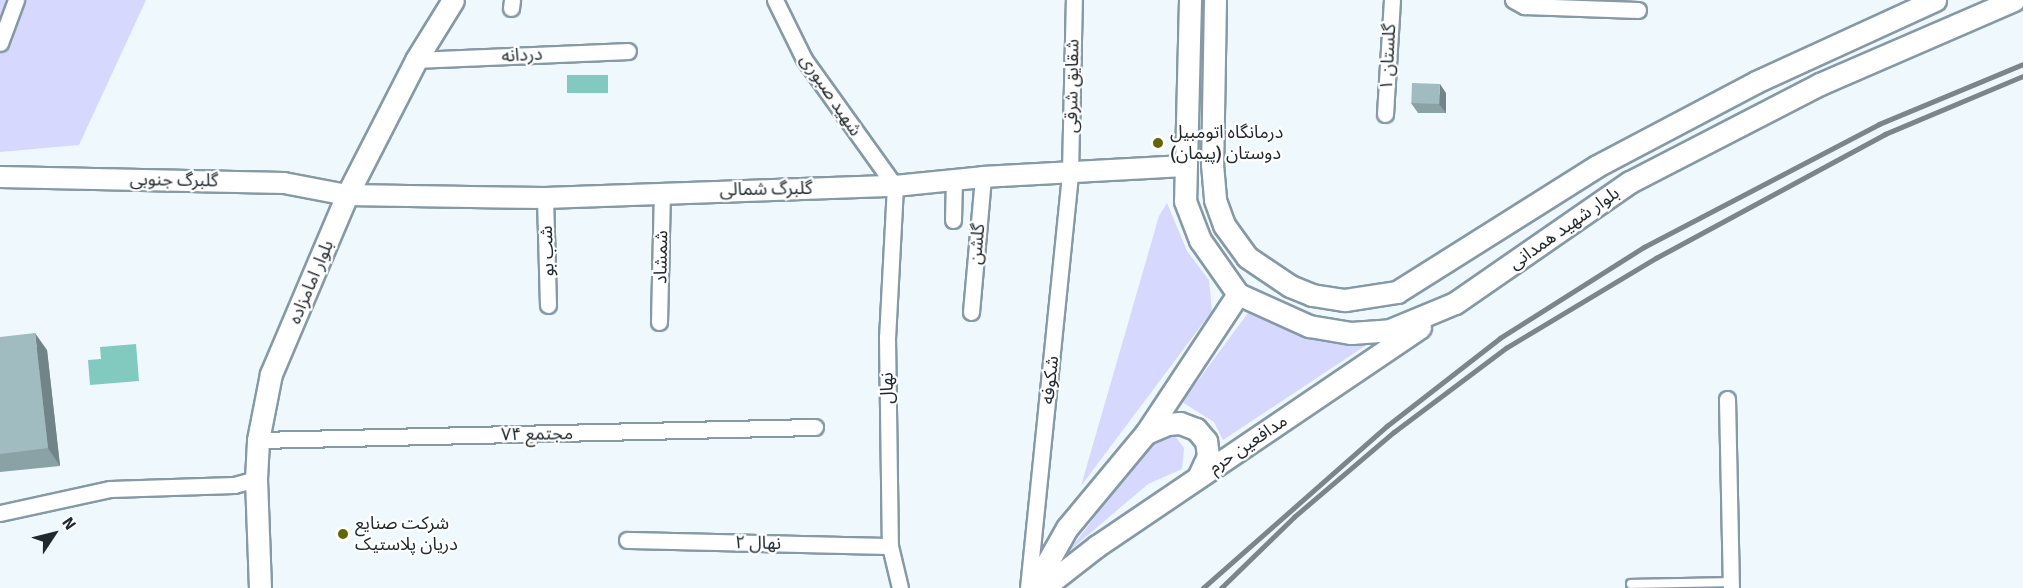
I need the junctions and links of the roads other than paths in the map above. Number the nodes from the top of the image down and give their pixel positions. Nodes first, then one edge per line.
1 (15, 0) edge
2 (453, 0) edge
3 (775, 0) edge
4 (1074, 0) edge
5 (1190, 0) edge
6 (1215, 0) edge
7 (1392, 0) edge
8 (1513, 0) edge
9 (1935, 0) edge
10 (2014, 0) edge
11 (1638, 10) dead end
12 (0, 43) edge
13 (628, 51) dead end
14 (416, 60) junction
15 (1385, 114) dead end
16 (1649, 138) junction
17 (1212, 164) junction
18 (1663, 165) junction
19 (1184, 166) junction
20 (1070, 171) junction
21 (0, 177) edge
22 (983, 177) junction
23 (954, 180) junction
24 (895, 186) junction
25 (662, 192) junction
26 (347, 195) junction
27 (545, 198) junction
28 (953, 220) dead end
29 (1238, 294) junction
30 (1455, 303) junction
31 (548, 305) dead end
32 (971, 312) dead end
33 (659, 322) dead end
34 (1727, 399) dead end
35 (815, 427) dead end
36 (1146, 433) junction
37 (258, 440) junction
38 (1198, 478) junction
39 (256, 479) junction
40 (0, 513) edge
41 (627, 540) dead end
42 (890, 546) junction
43 (1631, 584) dead end
44 (1731, 585) edge
45 (260, 588) edge
46 (900, 588) edge
47 (1028, 588) edge
48 (1033, 588) edge
49 (1042, 588) edge

1 - 12 street
2 - 14 main road, بلوار امامزاده
3 - 24 street, شهید صبوری
4 - 20 street, شقایق شرقی
5 - 19 main road
6 - 17 main road, بلوار شهید همدانی
7 - 15 street, گلستان ۱
8 - 11 street
9 - 16 main road, بلوار شهید همدانی
10 - 18 main road, بلوار شهید همدانی
13 - 14 street, دردانه
14 - 26 main road, بلوار امامزاده
16 - 17 main road, بلوار شهید همدانی
16 - 18 main road
17 - 19 main road
18 - 30 main road, بلوار شهید همدانی
19 - 20 street, گلبرگ شمالی
19 - 29 main road
20 - 22 street, گلبرگ شمالی
20 - 47 street, شکوفه
21 - 26 street, گلبرگ جنوبی
22 - 23 street, گلبرگ شمالی
22 - 32 street, گلشن
23 - 24 street, گلبرگ شمالی
23 - 28 street
24 - 25 street, گلبرگ شمالی
24 - 42 street, نهال
25 - 27 street, گلبرگ شمالی
25 - 33 street, شمشاد
26 - 27 street, گلبرگ شمالی
26 - 37 main road, بلوار امامزاده
27 - 31 street, شب بو
29 - 30 main road, بلوار شهید همدانی
29 - 36 main road
30 - 38 main road, مدافعین حرم
34 - 44 street
35 - 37 street, مجتمع ۷۴
36 - 38 main road
36 - 48 main road
37 - 39 main road, بلوار امامزاده
38 - 49 main road, مدافعین حرم
39 - 40 street
39 - 45 main road, بلوار امامزاده
41 - 42 street, نهال ۲
42 - 46 street, نهال
43 - 44 lane

